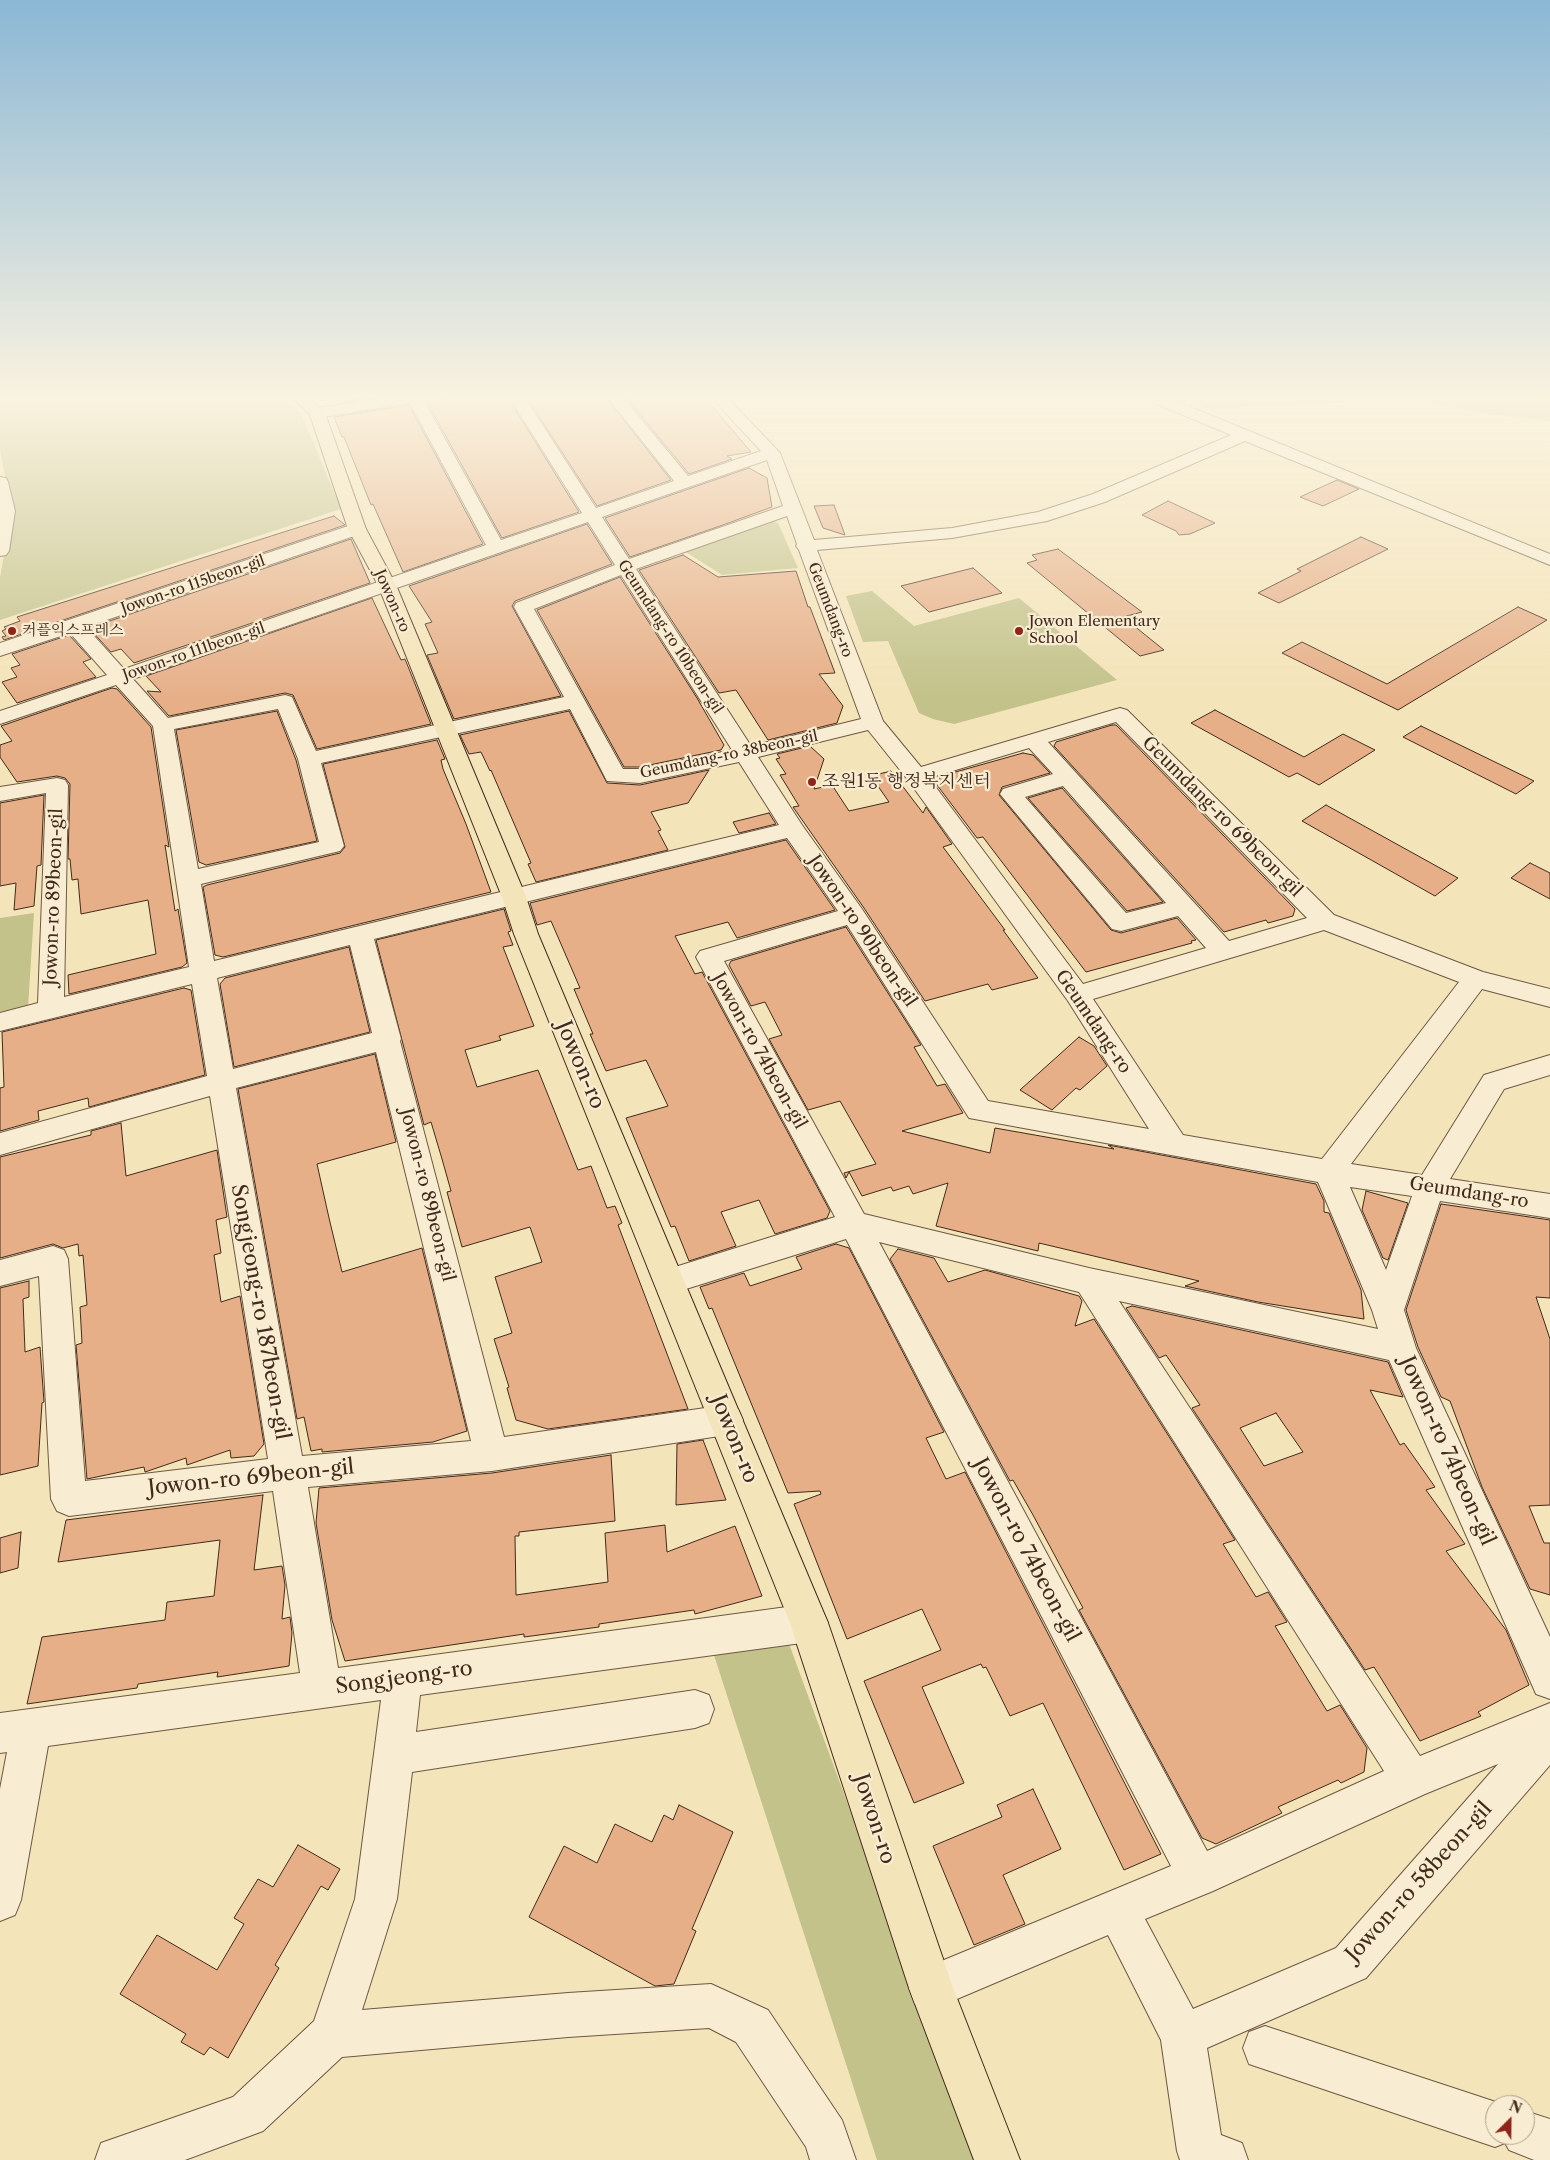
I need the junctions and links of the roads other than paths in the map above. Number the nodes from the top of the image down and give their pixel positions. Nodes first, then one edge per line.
1 (1, 496) edge
2 (344, 496) edge
3 (468, 496) edge
4 (579, 496) edge
5 (647, 496) edge
6 (789, 496) edge
7 (1104, 496) edge
8 (1392, 496) edge
9 (794, 508) junction
10 (3, 512) edge
11 (591, 515) junction
12 (357, 529) junction
13 (805, 546) junction
14 (496, 548) junction
15 (0, 551) edge
16 (1550, 560) edge
17 (626, 567) junction
18 (387, 585) junction
19 (74, 626) junction
20 (0, 650) edge
21 (119, 677) junction
22 (576, 701) junction
23 (0, 718) edge
24 (873, 722) junction
25 (164, 725) junction
26 (446, 728) junction
27 (1034, 740) junction
28 (746, 754) junction
29 (309, 759) junction
30 (916, 775) junction
31 (1068, 777) junction
32 (0, 794) edge
33 (793, 829) junction
34 (188, 879) junction
35 (514, 897) junction
36 (1184, 906) junction
37 (853, 915) junction
38 (1325, 921) junction
39 (360, 935) junction
40 (1224, 952) junction
41 (203, 973) junction
42 (1476, 979) junction
43 (1077, 995) junction
44 (1550, 998) edge
45 (51, 1009) junction
46 (0, 1022) edge
47 (388, 1039) junction
48 (1550, 1065) edge
49 (222, 1082) junction
50 (0, 1144) edge
51 (1174, 1144) junction
52 (1329, 1172) junction
53 (1430, 1187) junction
54 (1550, 1206) edge
55 (854, 1224) junction
56 (0, 1273) edge
57 (1089, 1281) junction
58 (670, 1282) junction
59 (1388, 1310) junction
60 (1400, 1348) junction
61 (726, 1420) junction
62 (492, 1455) junction
63 (288, 1473) junction
64 (809, 1623) junction
65 (403, 1679) junction
66 (1550, 1680) edge
67 (322, 1690) junction
68 (695, 1709) dead end
69 (1550, 1723) edge
70 (16, 1731) edge
71 (1550, 1735) edge
72 (393, 1756) junction
73 (1412, 1779) junction
74 (1198, 1876) junction
75 (0, 1900) edge
76 (1117, 1910) junction
77 (931, 1988) junction
78 (332, 2035) junction
79 (1183, 2036) junction
80 (1265, 2048) dead end
81 (1485, 2121) edge
82 (1535, 2137) edge
83 (1550, 2142) edge
84 (118, 2160) edge
85 (833, 2160) edge
86 (997, 2160) edge
87 (1225, 2160) edge

1 - 10 street
2 - 12 main road, Jowon-ro
3 - 14 street
4 - 11 street, Geumdang-ro 10beon-gil
5 - 11 street, Jowon-ro 111beon-gil
6 - 9 street, Geumdang-ro
7 - 13 street
8 - 16 street
9 - 13 street, Geumdang-ro
9 - 17 street, Geumdang-ro 38beon-gil
10 - 15 street
11 - 14 street, Jowon-ro 111beon-gil
11 - 17 street, Geumdang-ro 10beon-gil
12 - 18 main road, Jowon-ro
12 - 19 street, Jowon-ro 115beon-gil
13 - 24 street, Geumdang-ro
14 - 18 street, Jowon-ro 111beon-gil
17 - 22 street, Geumdang-ro 38beon-gil
17 - 28 street, Geumdang-ro 10beon-gil
18 - 21 street, Jowon-ro 111beon-gil
18 - 26 main road, Jowon-ro
19 - 20 street, Jowon-ro 115beon-gil
19 - 21 street
21 - 23 street, Jowon-ro 111beon-gil
21 - 25 street
22 - 26 street
22 - 28 street, Geumdang-ro 38beon-gil
24 - 28 street, Geumdang-ro 38beon-gil
24 - 30 street, Geumdang-ro
25 - 29 street
25 - 34 street, Songjeong-ro 187beon-gil
26 - 29 street
26 - 35 main road, Jowon-ro
27 - 30 street
27 - 31 street
27 - 38 street, Geumdang-ro 69beon-gil
28 - 33 street, Geumdang-ro 10beon-gil
29 - 34 street
30 - 43 street, Geumdang-ro
31 - 36 street
31 - 36 street
32 - 45 street, Jowon-ro 89beon-gil
33 - 35 street
33 - 37 street, Jowon-ro 90beon-gil
34 - 41 street, Songjeong-ro 187beon-gil
35 - 39 street, Jowon-ro 89beon-gil
35 - 58 main road, Jowon-ro
36 - 40 street
37 - 51 street, Jowon-ro 90beon-gil
37 - 55 street, Jowon-ro 74beon-gil
38 - 40 street
38 - 42 street, Geumdang-ro 69beon-gil
39 - 41 street, Jowon-ro 89beon-gil
39 - 47 street, Jowon-ro 89beon-gil
40 - 43 street
41 - 45 street, Jowon-ro 89beon-gil
41 - 49 street, Songjeong-ro 187beon-gil
42 - 44 street, Geumdang-ro 69beon-gil
42 - 52 street
43 - 51 street, Geumdang-ro
45 - 46 street, Jowon-ro 89beon-gil
47 - 49 street
47 - 62 street, Jowon-ro 89beon-gil
48 - 53 street
49 - 50 street
49 - 63 street, Songjeong-ro 187beon-gil
51 - 52 street, Geumdang-ro
52 - 53 street, Geumdang-ro
52 - 59 street
53 - 54 street, Geumdang-ro
53 - 59 street
55 - 57 street, Jowon-ro 74beon-gil
55 - 58 street
55 - 74 street, Jowon-ro 74beon-gil
56 - 63 street, Jowon-ro 69beon-gil
57 - 60 street, Jowon-ro 74beon-gil
57 - 73 street
58 - 61 main road, Jowon-ro
59 - 60 street
60 - 66 street, Jowon-ro 74beon-gil
61 - 62 street, Jowon-ro 69beon-gil
61 - 64 main road, Jowon-ro
62 - 63 street, Jowon-ro 69beon-gil
63 - 67 street, Songjeong-ro 187beon-gil
64 - 65 street, Songjeong-ro
64 - 77 main road, Jowon-ro
65 - 67 street, Songjeong-ro
65 - 72 street
67 - 70 street, Songjeong-ro
68 - 72 street
69 - 73 street
70 - 75 street
71 - 79 street, Jowon-ro 58beon-gil
72 - 78 street
73 - 74 street
74 - 76 street
76 - 77 street
76 - 79 street
77 - 86 main road, Jowon-ro
78 - 84 street
78 - 85 street
79 - 87 street
80 - 81 street
82 - 83 street

